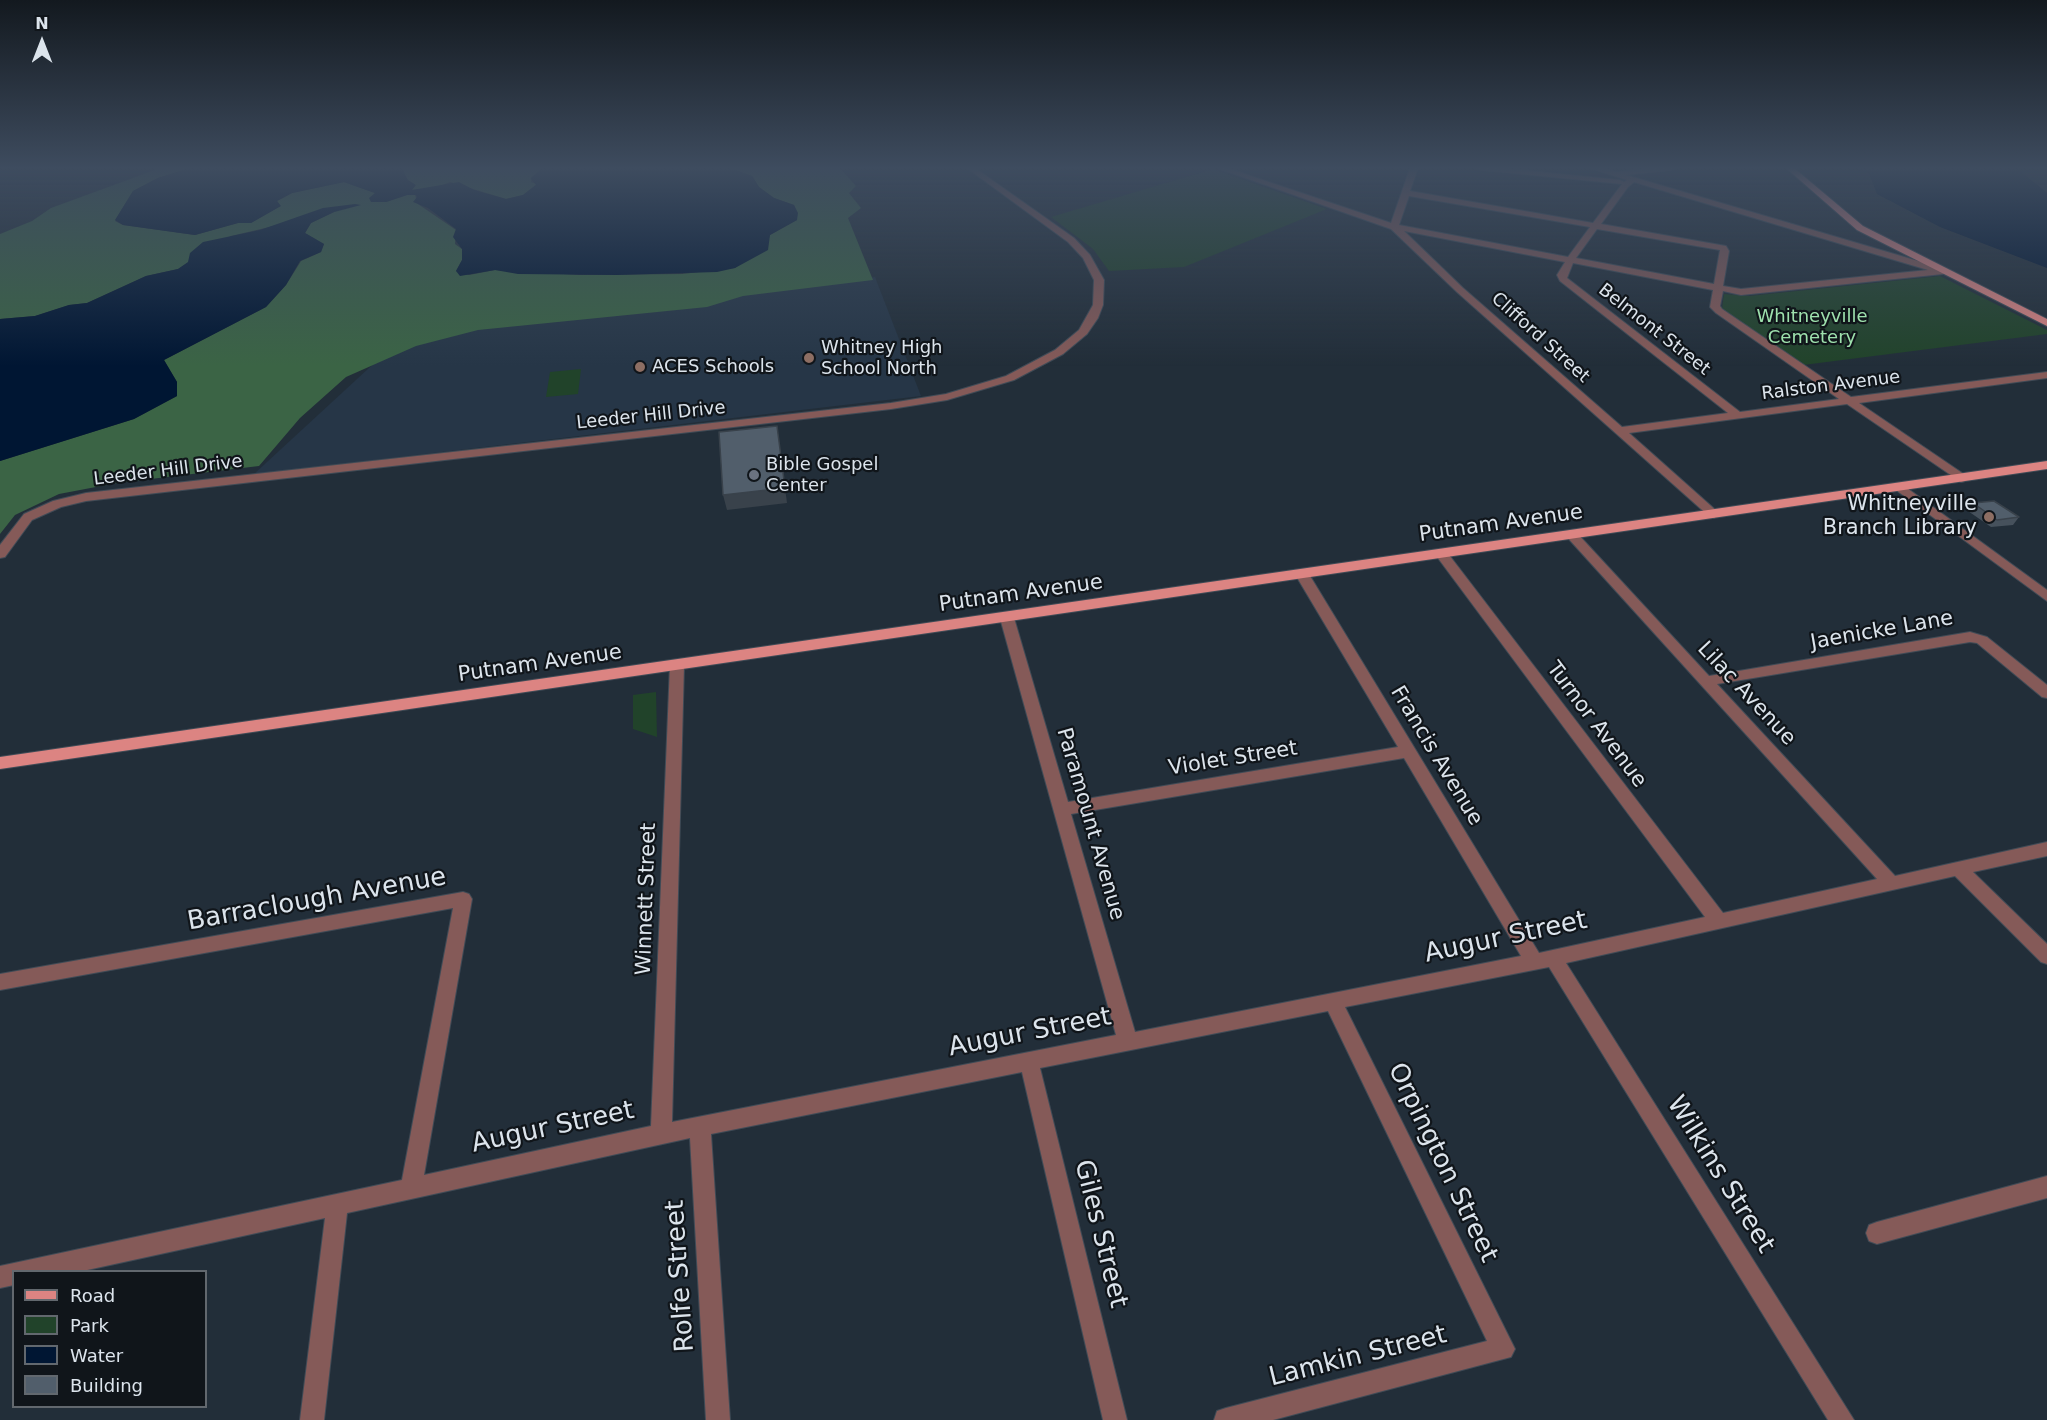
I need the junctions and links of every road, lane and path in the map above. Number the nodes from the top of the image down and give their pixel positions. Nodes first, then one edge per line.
1 (1063, 234) edge
2 (1402, 234) edge
3 (1433, 234) edge
4 (1589, 234) edge
5 (1643, 234) edge
6 (1814, 234) edge
7 (1872, 234) edge
8 (1883, 241) junction
9 (1860, 248) junction
10 (1570, 260) junction
11 (1943, 271) junction
12 (1719, 288) junction
13 (2047, 323) edge
14 (2047, 375) edge
15 (1848, 400) junction
16 (1737, 415) junction
17 (1620, 431) junction
18 (2047, 465) edge
19 (1961, 478) junction
20 (1900, 487) junction
21 (1714, 514) junction
22 (1571, 534) junction
23 (0, 554) edge
24 (1441, 554) junction
25 (1302, 574) junction
26 (2047, 597) edge
27 (1007, 618) junction
28 (677, 665) junction
29 (1707, 681) junction
30 (2047, 693) edge
31 (1409, 751) junction
32 (0, 763) edge
33 (1063, 809) junction
34 (2047, 849) edge
35 (1960, 870) junction
36 (1890, 882) junction
37 (1719, 922) junction
38 (2047, 956) edge
39 (1544, 959) junction
40 (0, 982) edge
41 (1333, 1002) junction
42 (1128, 1042) junction
43 (1029, 1062) junction
44 (700, 1128) junction
45 (661, 1134) junction
46 (2047, 1187) edge
47 (411, 1188) junction
48 (337, 1205) junction
49 (1877, 1233) dead end
50 (33, 1270) edge
51 (1503, 1348) joint
52 (312, 1420) edge
53 (718, 1420) edge
54 (1115, 1420) edge
55 (1226, 1420) edge
56 (1842, 1420) edge

1 - 23 street, Leeder Hill Drive
2 - 17 street, Clifford Street
3 - 10 street
4 - 10 street
5 - 12 street
6 - 9 street
7 - 8 main road
8 - 9 street
8 - 11 main road
9 - 11 street
10 - 12 street
10 - 16 street, Belmont Street
11 - 12 street
11 - 13 main road
12 - 15 street
14 - 15 street, Ralston Avenue
15 - 16 street, Ralston Avenue
15 - 19 street
16 - 17 street, Ralston Avenue
17 - 21 street, Clifford Street
18 - 19 main road, Putnam Avenue
19 - 20 main road, Putnam Avenue
20 - 21 main road, Putnam Avenue
20 - 26 street
21 - 22 main road, Putnam Avenue
22 - 24 main road, Putnam Avenue
22 - 29 street, Lilac Avenue
24 - 25 main road, Putnam Avenue
24 - 37 street, Turnor Avenue
25 - 27 main road, Putnam Avenue
25 - 31 street, Francis Avenue
27 - 28 main road, Putnam Avenue
27 - 33 street, Paramount Avenue
28 - 32 main road, Putnam Avenue
28 - 45 street, Winnett Street
29 - 30 street, Jaenicke Lane
29 - 36 street, Lilac Avenue
31 - 33 street, Violet Street
31 - 39 street, Francis Avenue
33 - 42 street, Paramount Avenue
34 - 35 street, Augur Street
35 - 36 street, Augur Street
35 - 38 street
36 - 37 street, Augur Street
37 - 39 street, Augur Street
39 - 41 street, Augur Street
39 - 56 street, Wilkins Street
40 - 47 street, Barraclough Avenue
41 - 42 street, Augur Street
41 - 51 street, Orpington Street
42 - 43 street, Augur Street
43 - 44 street, Augur Street
43 - 54 street, Giles Street
44 - 45 street, Augur Street
44 - 53 street, Rolfe Street
45 - 47 street, Augur Street
46 - 49 street
47 - 48 street, Augur Street
48 - 50 street, Augur Street
48 - 52 street
51 - 55 street, Lamkin Street

